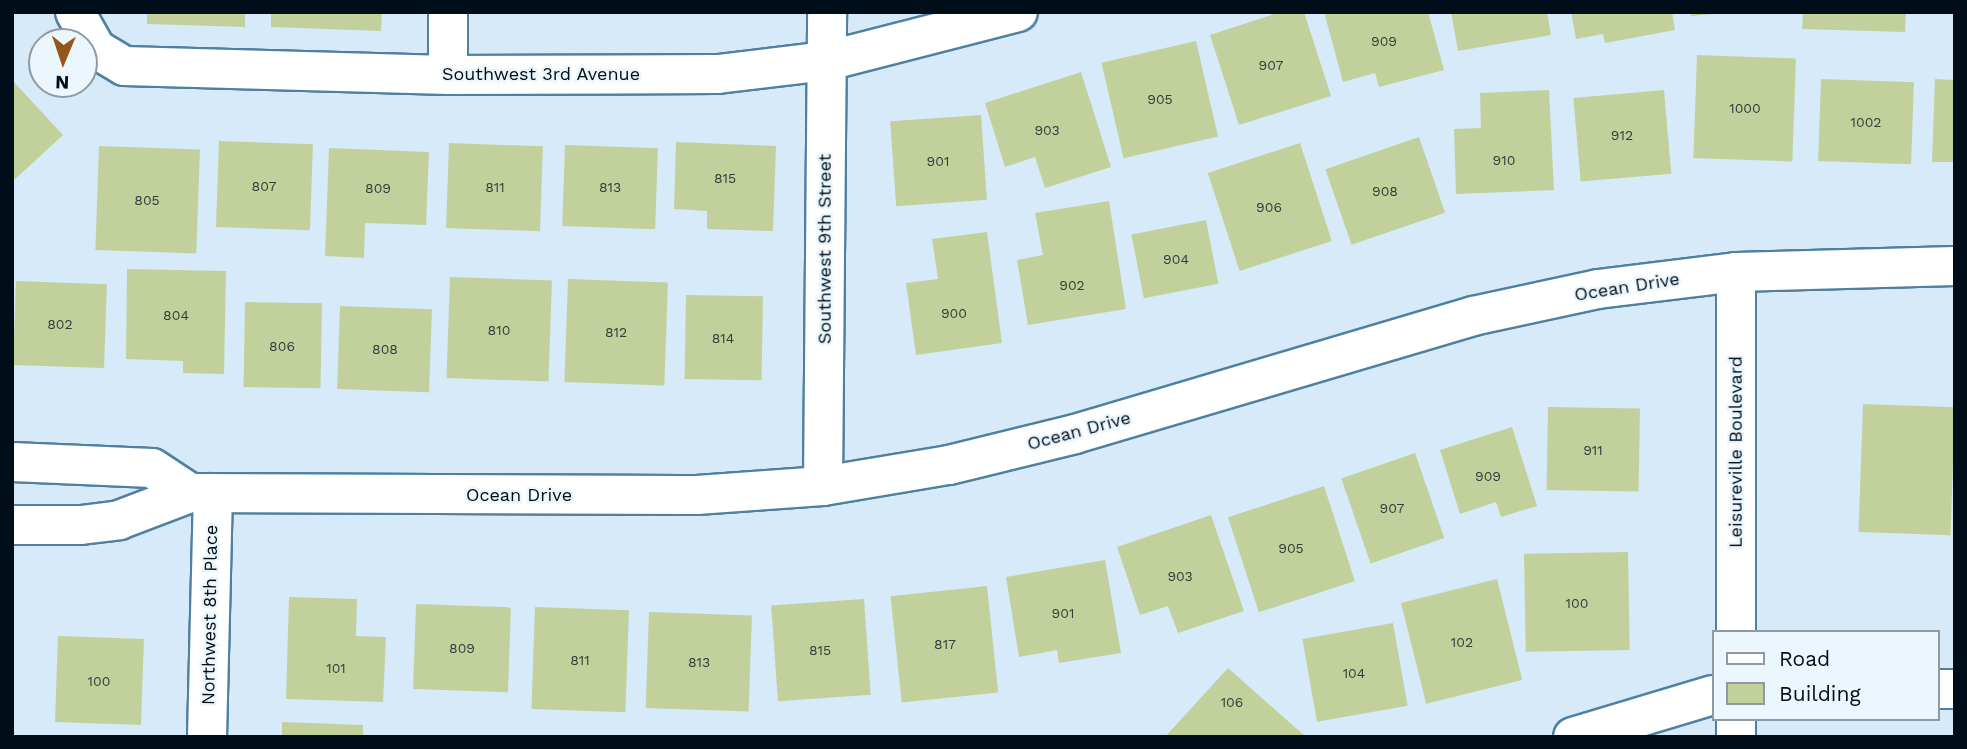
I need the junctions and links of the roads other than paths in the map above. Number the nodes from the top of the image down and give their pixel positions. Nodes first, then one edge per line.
1 (449, 12) edge
2 (827, 12) edge
3 (1018, 12) edge
4 (76, 16) edge
5 (827, 61) junction
6 (448, 75) junction
7 (1955, 266) edge
8 (1736, 272) junction
9 (12, 462) edge
10 (823, 486) junction
11 (201, 493) junction
12 (12, 525) edge
13 (1736, 630) edge
14 (1712, 695) edge
15 (207, 737) edge
16 (1573, 737) edge

1 - 6 street
2 - 5 street, Southwest 9th Street
3 - 5 street, Southwest 3rd Avenue
4 - 6 street, Southwest 3rd Avenue
5 - 6 street, Southwest 3rd Avenue
5 - 10 street, Southwest 9th Street
7 - 8 street, Ocean Drive
8 - 10 street, Ocean Drive
8 - 13 street, Leisureville Boulevard
9 - 11 street
10 - 11 street, Ocean Drive
11 - 12 street, Ocean Drive
11 - 15 street, Northwest 8th Place
14 - 16 street

